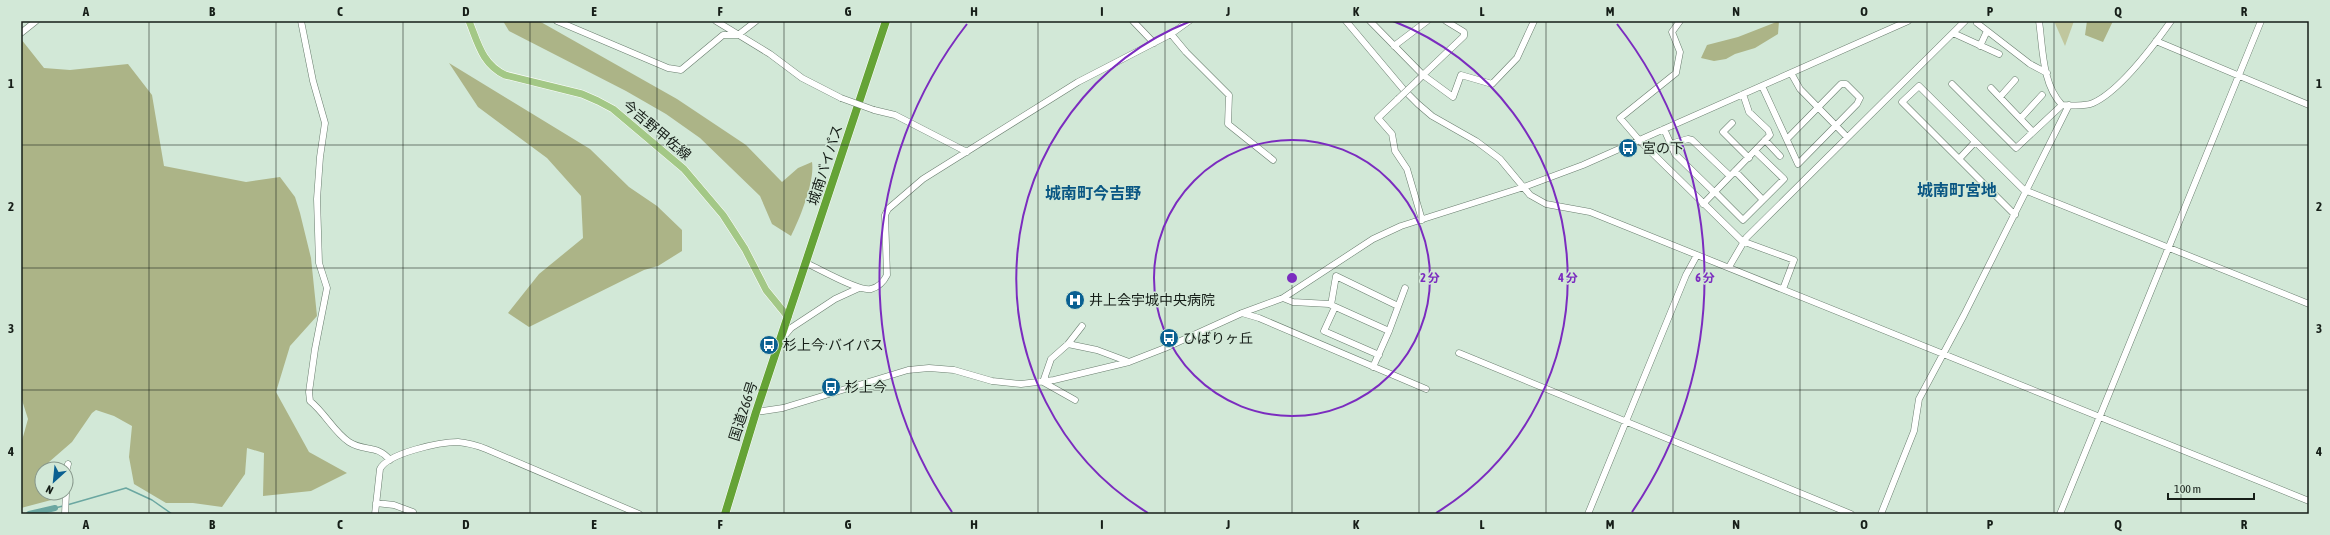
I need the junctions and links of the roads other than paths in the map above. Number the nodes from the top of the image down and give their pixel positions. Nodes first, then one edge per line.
1 (36, 21) edge
2 (301, 21) edge
3 (469, 21) edge
4 (557, 21) edge
5 (716, 21) edge
6 (756, 21) edge
7 (886, 21) edge
8 (1134, 21) edge
9 (1189, 21) edge
10 (1346, 21) edge
11 (1370, 21) edge
12 (1427, 21) edge
13 (1446, 21) edge
14 (1534, 21) edge
15 (1680, 21) edge
16 (1908, 21) edge
17 (1964, 21) edge
18 (2039, 21) edge
19 (2171, 21) edge
20 (2261, 21) edge
21 (1978, 22) edge
22 (1987, 31) junction
23 (21, 33) edge
24 (1953, 33) junction
25 (1171, 34) junction
26 (738, 36) junction
27 (2156, 41) junction
28 (1154, 43) junction
29 (1394, 46) junction
30 (1980, 46) junction
31 (1999, 54) dead end
32 (1791, 73) junction
33 (2047, 73) junction
34 (1423, 76) junction
35 (2238, 76) junction
36 (2015, 80) dead end
37 (1952, 84) dead end
38 (1762, 86) junction
39 (1991, 88) dead end
40 (1743, 94) junction
41 (2042, 95) dead end
42 (2000, 97) junction
43 (2065, 105) junction
44 (2309, 105) edge
45 (1818, 108) junction
46 (2021, 118) junction
47 (1732, 123) dead end
48 (1836, 126) junction
49 (1664, 129) junction
50 (2033, 132) junction
51 (1847, 137) junction
52 (1787, 139) junction
53 (1639, 140) junction
54 (1765, 140) junction
55 (1975, 142) junction
56 (1670, 144) junction
57 (1755, 151) junction
58 (967, 152) junction
59 (1780, 156) dead end
60 (1749, 158) junction
61 (1959, 159) junction
62 (1273, 160) dead end
63 (1735, 171) junction
64 (1730, 176) junction
65 (1524, 187) junction
66 (1714, 192) junction
67 (2027, 192) junction
68 (1763, 200) junction
69 (1703, 204) junction
70 (2014, 215) junction
71 (1422, 220) junction
72 (1742, 241) junction
73 (2169, 247) junction
74 (1697, 255) junction
75 (806, 263) junction
76 (1729, 268) junction
77 (859, 288) junction
78 (1405, 288) dead end
79 (1783, 289) junction
80 (1283, 298) junction
81 (2309, 304) edge
82 (1333, 306) junction
83 (1398, 306) junction
84 (1242, 313) junction
85 (788, 317) junction
86 (1082, 326) dead end
87 (1389, 331) junction
88 (779, 342) junction
89 (1068, 344) junction
90 (1459, 353) dead end
91 (1943, 354) junction
92 (1379, 355) junction
93 (1129, 362) junction
94 (1373, 367) junction
95 (1043, 382) junction
96 (1426, 389) dead end
97 (1075, 400) dead end
98 (756, 412) junction
99 (2099, 417) junction
100 (1626, 421) junction
101 (390, 460) junction
102 (66, 501) edge
103 (2309, 501) edge
104 (376, 503) junction
105 (413, 512) dead end
106 (65, 514) edge
107 (375, 514) edge
108 (639, 514) edge
109 (725, 514) edge
110 (1588, 514) edge
111 (1851, 514) edge
112 (1881, 514) edge
113 (2060, 514) edge

1 - 23 street
2 - 101 street
3 - 85 main road, 今吉野甲佐線
4 - 26 street
5 - 26 street
6 - 26 street
7 - 75 highway, 城南バイパス
8 - 28 street
9 - 25 street
10 - 65 street
11 - 29 street
12 - 29 street
13 - 34 street
14 - 34 street
15 - 53 street
16 - 32 street
17 - 21 street
17 - 24 street
18 - 33 street
19 - 27 street
20 - 35 street
21 - 22 street
22 - 30 street
22 - 33 street
24 - 30 street
24 - 51 street
25 - 28 street
25 - 62 street
26 - 58 street, bridge
27 - 35 street
27 - 43 street
28 - 58 street
29 - 34 street
30 - 31 street
32 - 38 street
32 - 45 street
33 - 43 street
34 - 71 street, bridge
35 - 44 street
35 - 73 street
36 - 42 street
37 - 50 street
38 - 40 street
38 - 52 street
39 - 42 street
40 - 49 street
40 - 54 street
41 - 46 street
42 - 46 street
43 - 50 street
43 - 67 street
45 - 48 street
45 - 48 street
45 - 52 street
46 - 50 street
47 - 60 street
48 - 51 street
48 - 52 street
49 - 53 street
49 - 56 street
51 - 72 street
53 - 65 street
53 - 69 street
54 - 57 street
54 - 59 street
55 - 61 street
55 - 61 street
55 - 67 street
56 - 64 street
56 - 66 street
57 - 60 street
57 - 68 street
58 - 77 street
60 - 63 street
61 - 70 street
63 - 64 street
63 - 68 street
64 - 66 street
65 - 71 street
65 - 74 street
66 - 68 street
66 - 69 street
67 - 70 street
67 - 73 street
69 - 72 street
70 - 91 street
71 - 80 street
72 - 76 street
72 - 79 street
73 - 81 street
73 - 99 street
74 - 76 street
74 - 100 street
75 - 77 street
75 - 85 highway, 城南バイパス
76 - 79 street
77 - 88 street
78 - 83 street
79 - 91 street
80 - 82 street
80 - 84 street
82 - 83 street
82 - 87 street
82 - 92 street
83 - 87 street
84 - 93 street
84 - 94 street
85 - 88 highway, 国道266号
86 - 89 street
87 - 92 street
88 - 98 highway, 国道266号
89 - 93 street
89 - 95 street
90 - 100 street
91 - 99 street
91 - 112 street
92 - 94 street
93 - 95 street
94 - 96 street
95 - 97 street
95 - 98 street
98 - 109 highway, 国道266号
99 - 103 street
99 - 113 street
100 - 110 street
100 - 111 street
101 - 104 street
101 - 108 street
102 - 106 street
104 - 105 street
104 - 107 street

